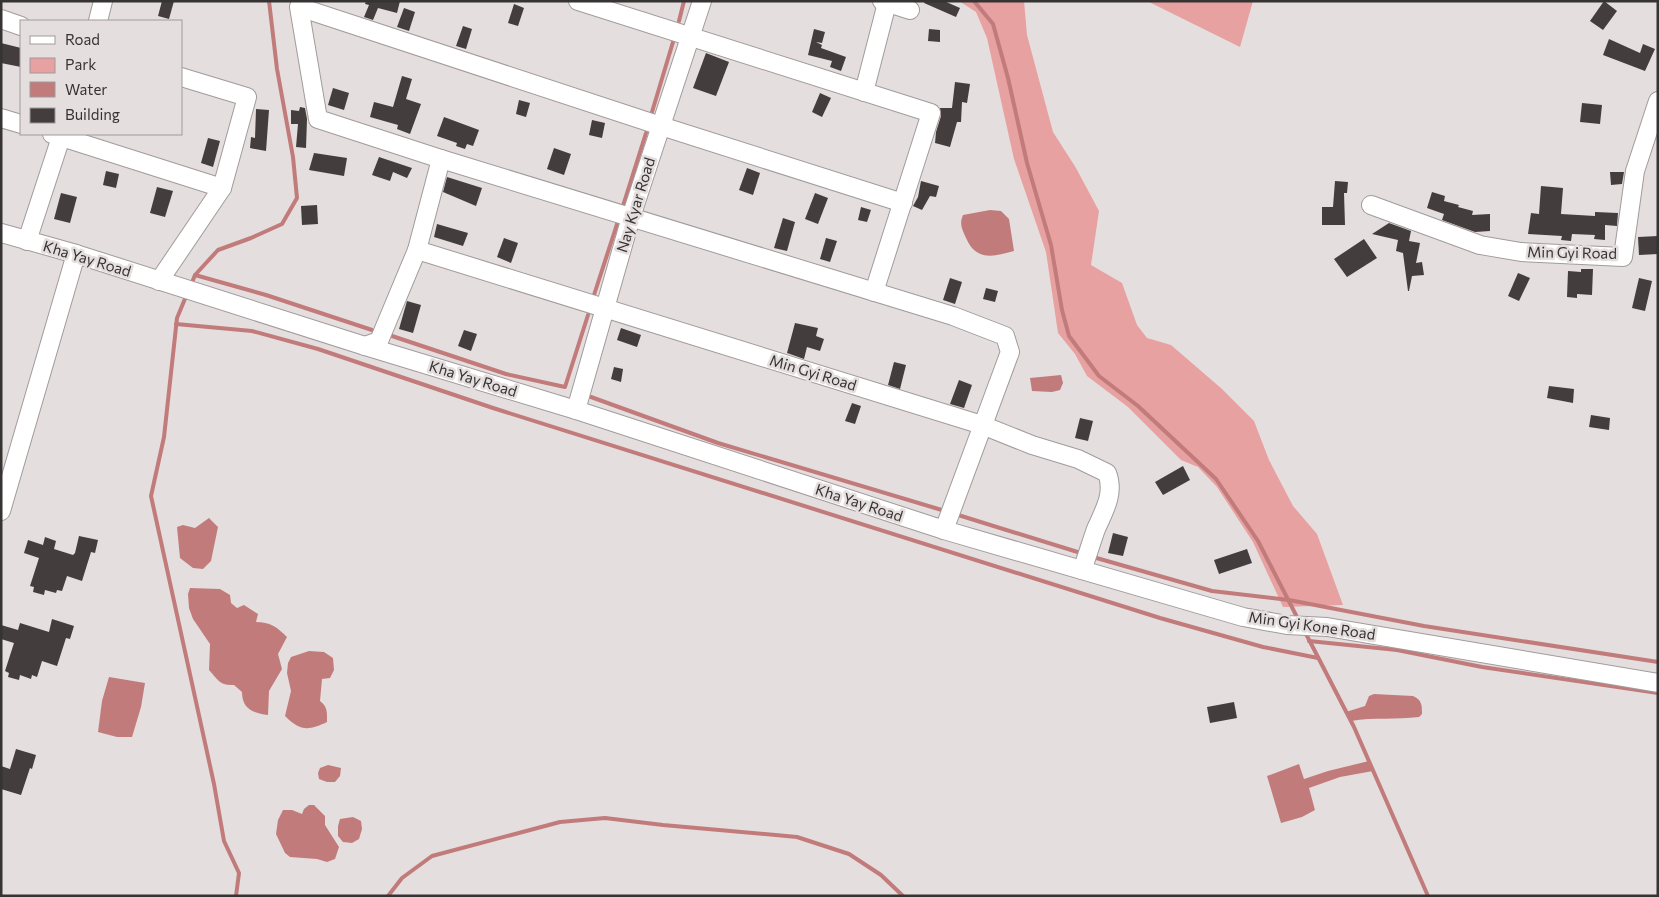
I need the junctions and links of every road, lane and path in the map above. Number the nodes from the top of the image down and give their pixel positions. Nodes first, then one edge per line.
1 (103, 1) edge
2 (578, 1) edge
3 (702, 1) edge
4 (884, 2) edge
5 (910, 10) dead end
6 (1, 19) edge
7 (98, 20) edge
8 (20, 26) edge
9 (691, 36) junction
10 (182, 77) edge
11 (864, 92) junction
12 (1658, 101) edge
13 (1, 118) edge
14 (20, 124) edge
15 (660, 126) junction
16 (58, 135) edge
17 (441, 159) junction
18 (222, 188) junction
19 (903, 203) junction
20 (1371, 205) dead end
21 (631, 217) junction
22 (1, 233) edge
23 (27, 241) junction
24 (417, 250) junction
25 (76, 254) junction
26 (165, 282) junction
27 (874, 292) junction
28 (605, 310) junction
29 (365, 346) junction
30 (576, 410) junction
31 (982, 425) junction
32 (6, 477) edge
33 (1, 511) edge
34 (944, 530) junction
35 (1082, 570) junction
36 (1658, 683) edge

1 - 7 street
2 - 9 street
3 - 9 street, Nay Kyar Road
4 - 5 street
4 - 11 street
6 - 8 street
9 - 11 street
9 - 15 street, Nay Kyar Road
10 - 18 street
11 - 19 street
12 - 20 street, Min Gyi Road
13 - 14 street
15 - 17 street
15 - 19 street
15 - 21 street, Nay Kyar Road
16 - 18 street
16 - 23 street
17 - 21 street
17 - 24 street
18 - 26 street
19 - 27 street
21 - 27 street
21 - 28 street, Nay Kyar Road
22 - 23 street, Kha Yay Road
23 - 25 street, Kha Yay Road
24 - 28 street, Min Gyi Road
24 - 29 street
25 - 26 street, Kha Yay Road
25 - 32 street
26 - 29 street, Kha Yay Road
27 - 31 street
28 - 30 street, Nay Kyar Road
28 - 31 street, Min Gyi Road
29 - 30 street, Kha Yay Road
30 - 34 street, Kha Yay Road
31 - 34 street
31 - 35 street, Min Gyi Road
32 - 33 street
34 - 35 street, Min Gyi Kone Road
35 - 36 street, Min Gyi Kone Road

